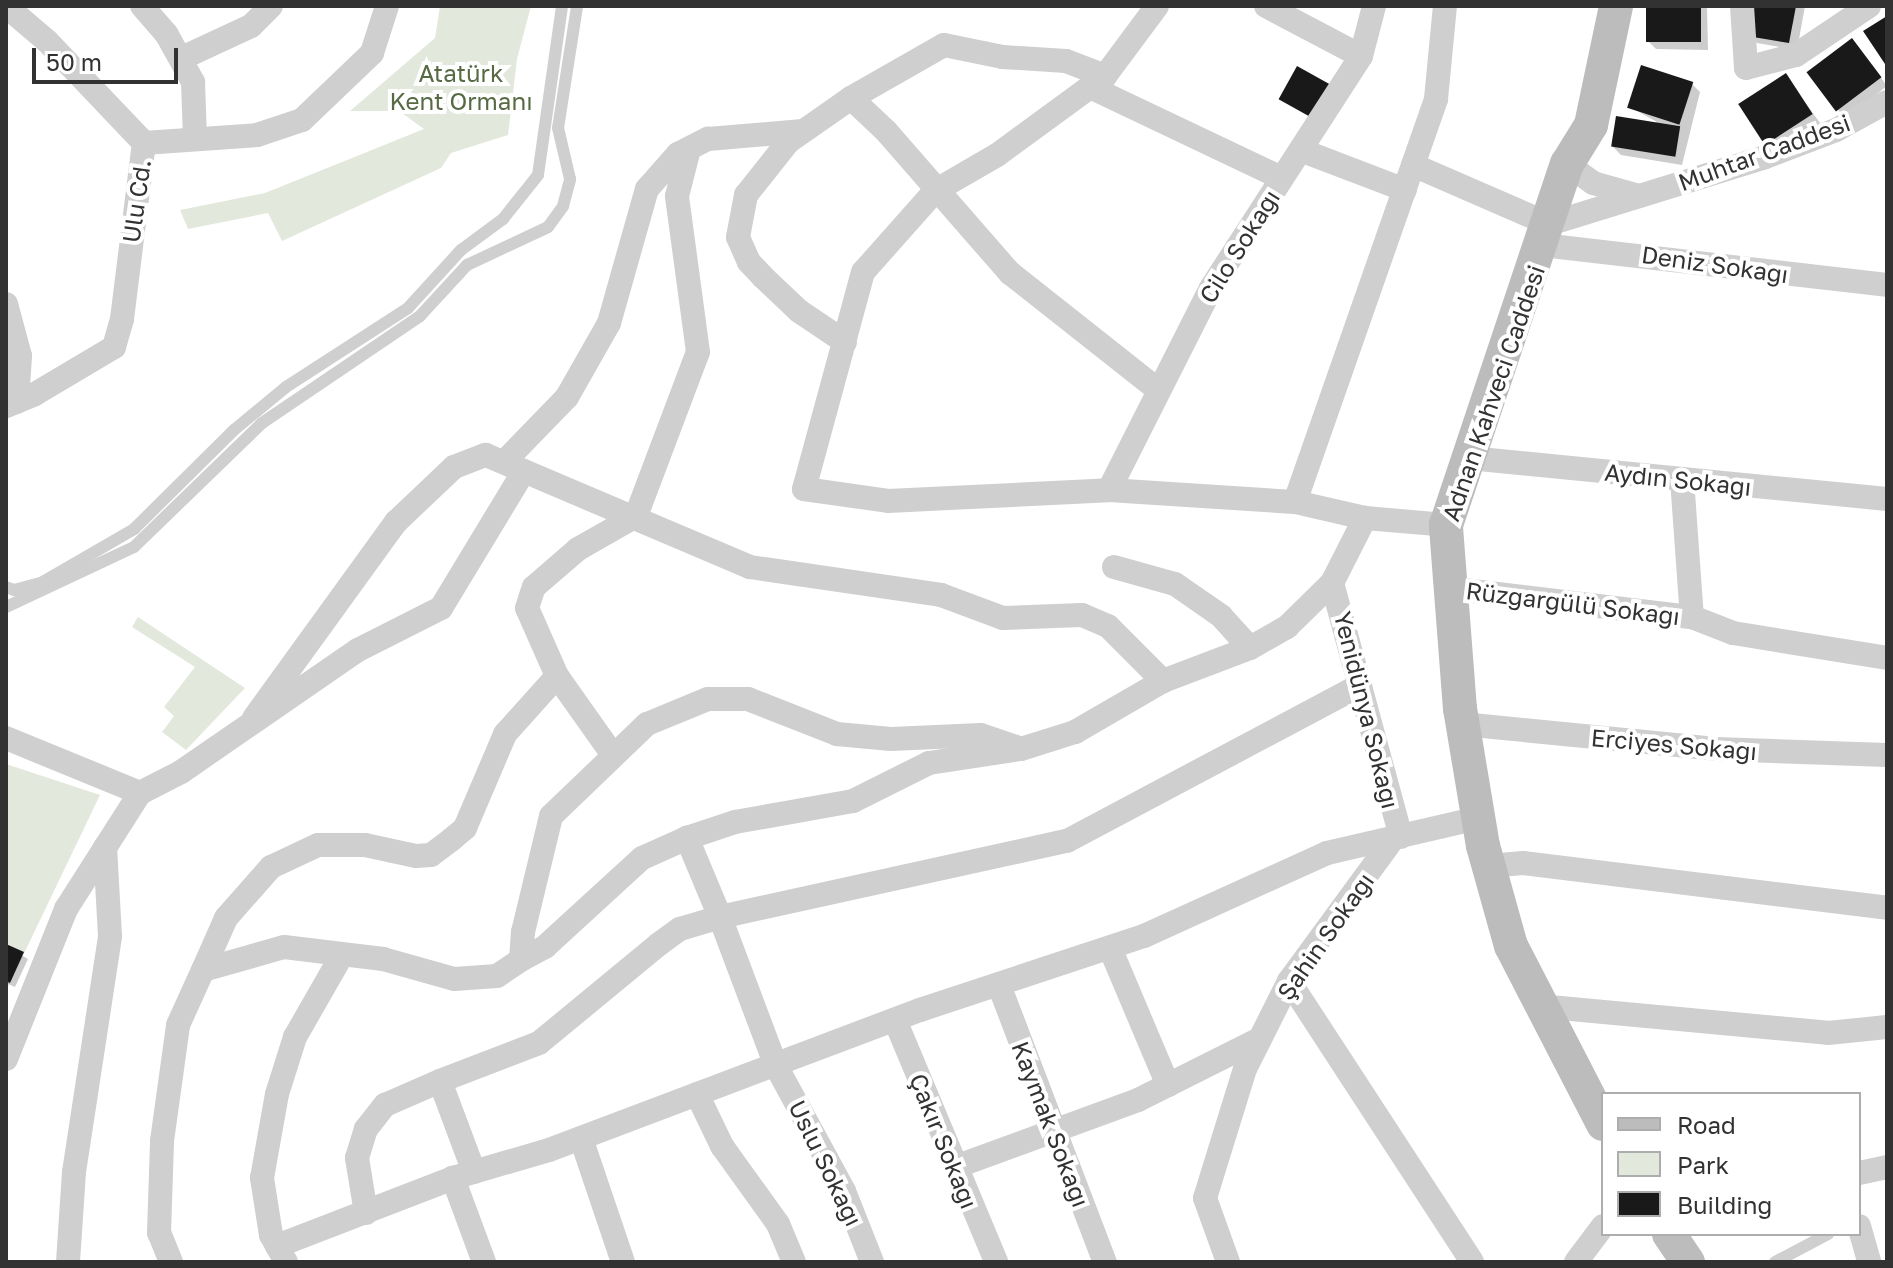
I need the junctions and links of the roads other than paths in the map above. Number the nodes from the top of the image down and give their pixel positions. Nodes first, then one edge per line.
1 (6, 6) edge
2 (142, 6) edge
3 (387, 6) edge
4 (562, 6) edge
5 (577, 6) edge
6 (1157, 6) edge
7 (1266, 6) edge
8 (1374, 6) edge
9 (1445, 6) edge
10 (1598, 6) edge
11 (1616, 6) edge
12 (1742, 6) edge
13 (1869, 6) edge
14 (268, 7) edge
15 (1361, 56) junction
16 (182, 58) junction
17 (1097, 82) junction
18 (851, 98) junction
19 (1883, 111) edge
20 (803, 131) junction
21 (195, 139) junction
22 (144, 143) junction
23 (689, 149) junction
24 (1303, 151) junction
25 (1567, 164) junction
26 (1413, 165) junction
27 (1282, 178) junction
28 (1405, 190) junction
29 (935, 191) junction
30 (1639, 196) junction
31 (1546, 235) junction
32 (1887, 285) edge
33 (6, 304) edge
34 (845, 342) junction
35 (1157, 389) junction
36 (11, 404) edge
37 (1469, 458) junction
38 (516, 465) junction
39 (1682, 479) junction
40 (1109, 490) junction
41 (1887, 499) edge
42 (1295, 502) junction
43 (636, 516) junction
44 (1365, 518) junction
45 (1446, 525) junction
46 (1114, 567) dead end
47 (1332, 583) junction
48 (6, 587) edge
49 (1447, 588) junction
50 (6, 607) edge
51 (1692, 617) junction
52 (1250, 648) junction
53 (1887, 658) edge
54 (557, 676) junction
55 (1163, 681) junction
56 (1359, 686) junction
57 (254, 718) junction
58 (1462, 724) junction
59 (6, 738) edge
60 (1021, 749) junction
61 (613, 755) junction
62 (1887, 755) edge
63 (140, 793) junction
64 (1479, 818) junction
65 (687, 838) junction
66 (1397, 838) junction
67 (105, 847) junction
68 (1489, 866) junction
69 (1887, 908) edge
70 (720, 917) junction
71 (1110, 948) junction
72 (342, 955) junction
73 (521, 960) junction
74 (203, 970) junction
75 (1289, 981) junction
76 (999, 985) junction
77 (1539, 1006) junction
78 (895, 1020) junction
79 (1887, 1027) edge
80 (1260, 1039) junction
81 (6, 1059) edge
82 (776, 1066) junction
83 (440, 1081) junction
84 (1168, 1085) junction
85 (697, 1094) junction
86 (1601, 1120) edge
87 (1052, 1129) junction
88 (581, 1138) junction
89 (955, 1167) junction
90 (1887, 1167) edge
91 (1861, 1173) edge
92 (463, 1175) junction
93 (366, 1213) junction
94 (1601, 1229) edge
95 (1861, 1233) edge
96 (1670, 1236) edge
97 (1824, 1236) edge
98 (282, 1254) edge
99 (68, 1262) edge
100 (171, 1262) edge
101 (484, 1262) edge
102 (623, 1262) edge
103 (794, 1262) edge
104 (872, 1262) edge
105 (996, 1262) edge
106 (1105, 1262) edge
107 (1228, 1262) edge
108 (1472, 1262) edge
109 (1576, 1262) edge
110 (1688, 1262) edge
111 (1775, 1262) edge
112 (1869, 1262) edge

1 - 22 street
2 - 16 street
3 - 21 street, Ulu Cd.
4 - 48 lane
5 - 50 lane
6 - 17 street
7 - 15 street
8 - 15 street, Cilo Sokağı
9 - 26 street
10 - 25 main road, Adnan Kahveci Caddesi
11 - 25 main road, Adnan Kahveci Caddesi
12 - 13 street
14 - 16 street
15 - 24 street, Cilo Sokağı
16 - 21 street
17 - 18 street
17 - 27 street
17 - 29 street
18 - 20 street
18 - 29 street
19 - 30 street, Muhtar Caddesi
20 - 23 street
20 - 34 street
21 - 22 street, Ulu Cd.
22 - 36 street, Ulu Cd.
23 - 38 street
23 - 43 street
24 - 27 street, Cilo Sokağı
24 - 28 street
25 - 30 street
25 - 31 main road, Adnan Kahveci Caddesi
26 - 28 street
26 - 31 street, Deniz Sokağı
27 - 35 street, Cilo Sokağı
28 - 42 street
29 - 34 street
29 - 35 street
30 - 31 street, Muhtar Caddesi
31 - 32 street, Deniz Sokağı
31 - 37 main road, Adnan Kahveci Caddesi
33 - 36 street
34 - 40 street
35 - 40 street, Cilo Sokağı
37 - 39 street, Aydın Sokağı
37 - 45 main road, Adnan Kahveci Caddesi
38 - 43 street
38 - 57 street
38 - 57 street
39 - 41 street, Aydın Sokağı
39 - 51 street
40 - 42 street
42 - 44 street
43 - 54 street
43 - 55 street
44 - 45 street
44 - 47 street
45 - 49 main road, Adnan Kahveci Caddesi
46 - 52 street
47 - 52 street
47 - 56 street, Yenidünya Sokağı
49 - 51 street, Rüzgargülü Sokağı
49 - 58 main road, Adnan Kahveci Caddesi
51 - 53 street, Rüzgargülü Sokağı
52 - 55 street
54 - 61 street
54 - 74 street
55 - 60 street
56 - 66 street, Yenidünya Sokağı
56 - 70 street
57 - 63 street
58 - 62 street, Erciyes Sokağı
58 - 64 main road, Adnan Kahveci Caddesi
59 - 63 street
60 - 61 street
60 - 65 street
61 - 73 street
63 - 67 street
64 - 66 street
64 - 68 main road, Adnan Kahveci Caddesi
65 - 70 street, Uslu Sokağı
65 - 73 street
66 - 71 street
66 - 75 street, Şahin Sokağı
67 - 81 street
67 - 99 street
68 - 69 street
68 - 77 main road, Adnan Kahveci Caddesi
70 - 82 street, Uslu Sokağı
70 - 83 street
71 - 76 street
71 - 84 street
72 - 73 street
72 - 74 street
72 - 98 street
74 - 100 street
75 - 80 street, Şahin Sokağı
75 - 108 street
76 - 78 street
76 - 87 street, Kaymak Sokağı
77 - 79 street
77 - 86 main road, Adnan Kahveci Caddesi
78 - 82 street
78 - 89 street, Çakır Sokağı
80 - 84 street
80 - 107 street, Şahin Sokağı
82 - 85 street
82 - 104 street, Uslu Sokağı
83 - 92 street
83 - 93 street
84 - 87 street
85 - 88 street
85 - 103 street
87 - 89 street
87 - 106 street, Kaymak Sokağı
88 - 92 street
88 - 102 street
89 - 105 street, Çakır Sokağı
90 - 91 street
92 - 93 street
92 - 101 street
93 - 98 street
94 - 109 street
95 - 112 street
96 - 110 main road
97 - 111 lane

